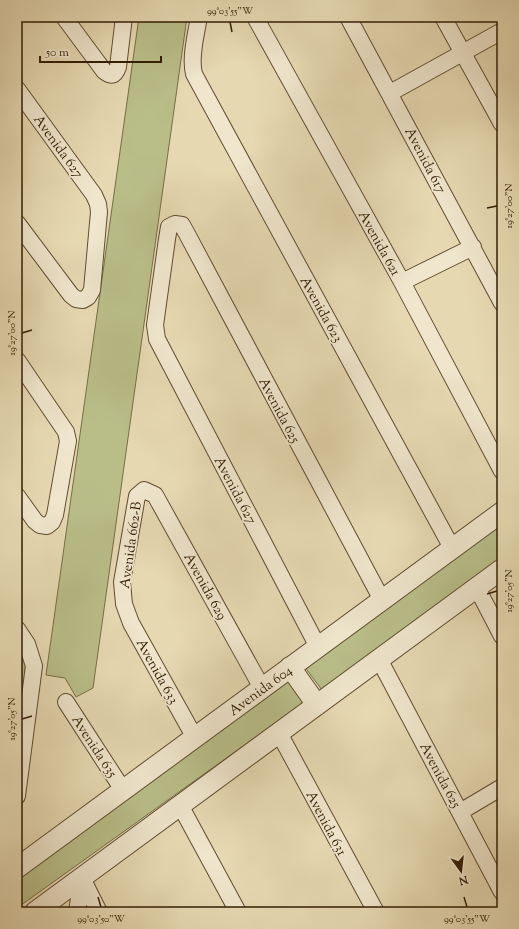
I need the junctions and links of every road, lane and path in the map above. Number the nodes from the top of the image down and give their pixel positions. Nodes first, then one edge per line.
1 (64, 17) edge
2 (124, 17) edge
3 (199, 17) edge
4 (255, 17) edge
5 (348, 17) edge
6 (443, 17) edge
7 (502, 31) edge
8 (462, 52) junction
9 (17, 89) edge
10 (390, 93) junction
11 (502, 124) edge
12 (17, 224) edge
13 (175, 224) joint
14 (472, 247) junction
15 (402, 282) junction
16 (502, 303) edge
17 (17, 360) edge
18 (502, 471) edge
19 (144, 490) joint
20 (17, 496) edge
21 (502, 512) edge
22 (452, 548) junction
23 (502, 569) edge
24 (477, 588) junction
25 (382, 600) junction
26 (124, 604) joint
27 (17, 630) edge
28 (502, 636) edge
29 (318, 647) junction
30 (379, 659) junction
31 (290, 667) junction
32 (262, 688) junction
33 (66, 702) dead end
34 (317, 705) junction
35 (279, 733) junction
36 (194, 738) junction
37 (20, 745) edge
38 (502, 787) edge
39 (123, 790) junction
40 (17, 796) edge
41 (180, 805) junction
42 (460, 812) junction
43 (17, 868) edge
44 (82, 878) junction
45 (502, 892) edge
46 (36, 912) edge
47 (77, 912) edge
48 (100, 912) edge
49 (238, 912) edge
50 (376, 912) edge

1 - 2 street
3 - 22 street, Avenida 623
4 - 15 street, Avenida 621
5 - 10 street, Avenida 617
6 - 8 street
7 - 8 street
8 - 10 street
8 - 11 street
9 - 12 street, Avenida 627
10 - 14 street, Avenida 617
13 - 25 street, Avenida 625
13 - 29 street, Avenida 627
14 - 15 street
14 - 16 street, Avenida 617
15 - 18 street, Avenida 621
17 - 20 street
19 - 26 street, Avenida 662-B
19 - 32 street, Avenida 629
21 - 22 street, Avenida 604
22 - 25 street, Avenida 604
23 - 24 street
24 - 28 street
24 - 30 street
25 - 29 street, Avenida 604
26 - 36 street, Avenida 633
27 - 37 street
29 - 31 street, Avenida 604
30 - 34 street
30 - 42 street, Avenida 625
31 - 32 street, Avenida 604
31 - 34 street
32 - 36 street, Avenida 604
33 - 39 street, Avenida 635
34 - 35 street
35 - 41 street
35 - 50 street, Avenida 631
36 - 39 street, Avenida 604
37 - 40 street
38 - 42 street
39 - 43 street, Avenida 604
41 - 44 street
41 - 49 street
42 - 45 street, Avenida 625
44 - 46 street
44 - 47 street
44 - 48 street

